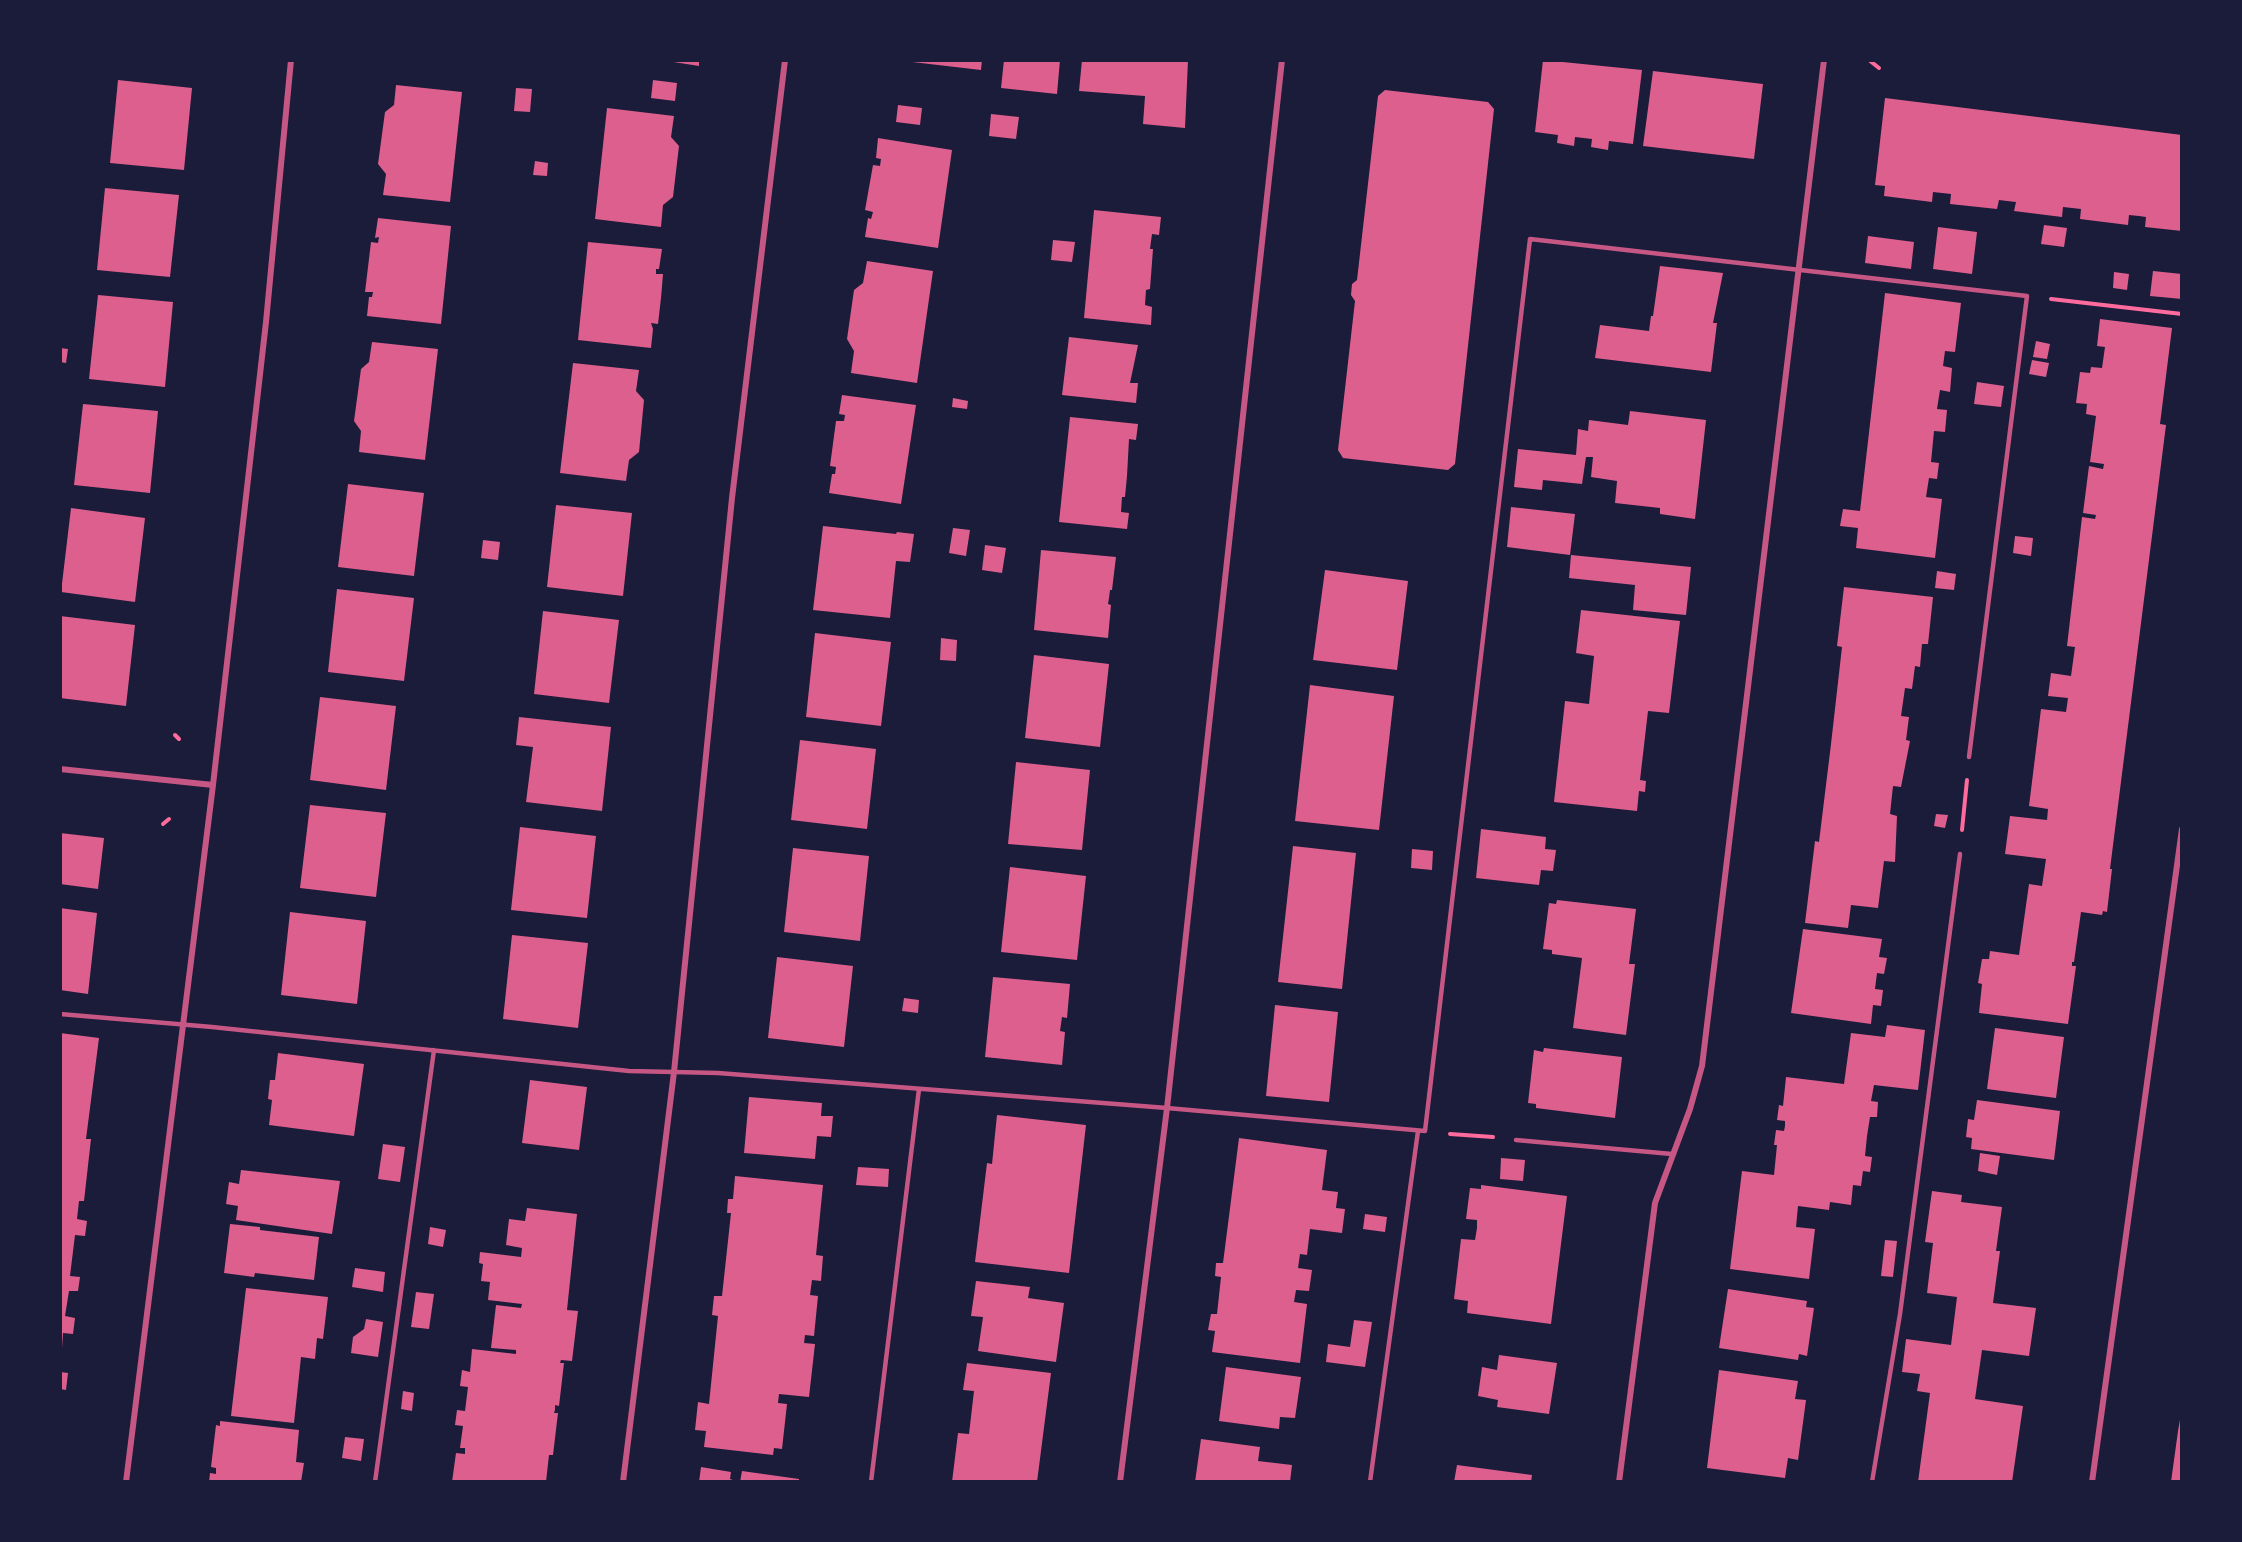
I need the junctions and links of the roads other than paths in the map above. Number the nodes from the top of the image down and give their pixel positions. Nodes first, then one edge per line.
1 (291, 60) edge
2 (785, 60) edge
3 (1282, 60) edge
4 (1824, 60) edge
5 (1800, 269) junction
6 (1969, 757) road end
7 (60, 769) edge
8 (213, 785) junction
9 (2182, 829) edge
10 (1960, 854) road end
11 (60, 1014) edge
12 (183, 1025) junction
13 (434, 1050) junction
14 (674, 1072) junction
15 (918, 1089) junction
16 (1167, 1108) junction
17 (1418, 1131) junction
18 (1516, 1140) road end
19 (1672, 1154) junction
20 (126, 1482) edge
21 (375, 1482) edge
22 (623, 1482) edge
23 (871, 1482) edge
24 (1120, 1482) edge
25 (1370, 1482) edge
26 (1619, 1482) edge
27 (1872, 1482) edge
28 (2092, 1482) edge

1 - 8 street
2 - 14 street
3 - 16 street
4 - 5 street
5 - 6 lane
5 - 17 lane
5 - 19 street
7 - 8 street
8 - 12 street
9 - 28 street
10 - 27 lane
11 - 12 lane
12 - 13 lane
12 - 20 street
13 - 14 lane
13 - 21 lane
14 - 15 lane
14 - 22 street
15 - 16 lane
15 - 23 lane
16 - 17 lane
16 - 24 street
17 - 25 lane
18 - 19 lane
19 - 26 street

